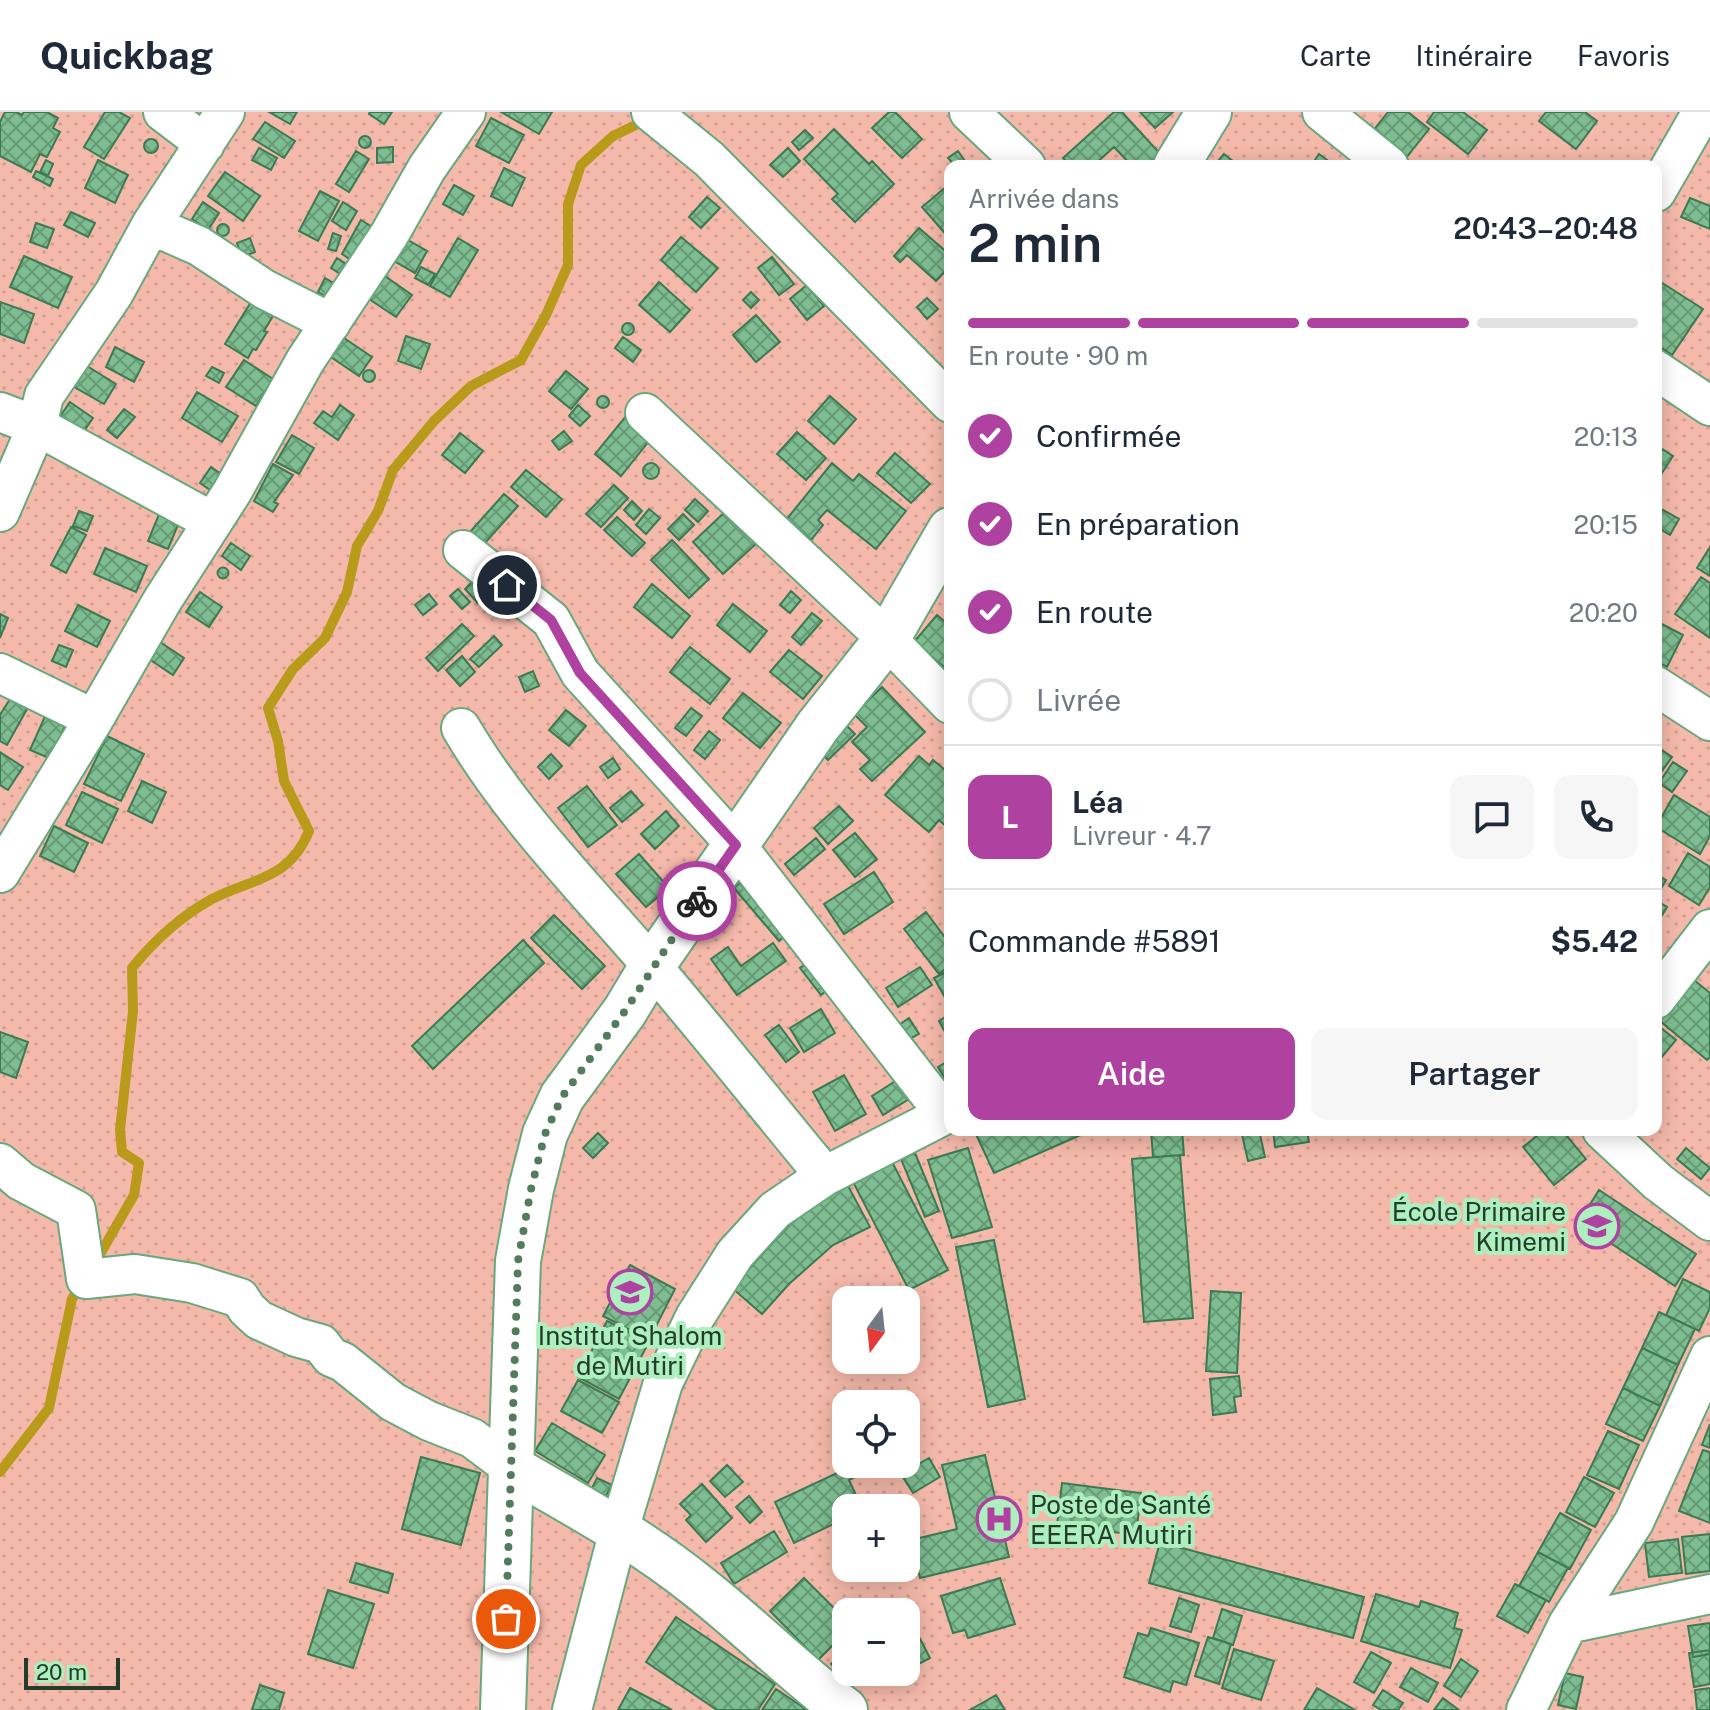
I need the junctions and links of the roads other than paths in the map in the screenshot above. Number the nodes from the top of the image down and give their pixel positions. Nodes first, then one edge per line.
1 (163, 112) edge
2 (225, 112) edge
3 (466, 112) edge
4 (651, 112) edge
5 (969, 112) edge
6 (1209, 112) edge
7 (1322, 112) edge
8 (1702, 112) edge
9 (205, 144) junction
10 (1020, 160) edge
11 (1180, 160) edge
12 (1382, 160) edge
13 (1662, 182) edge
14 (151, 225) junction
15 (331, 323) junction
16 (1662, 374) edge
17 (944, 397) edge
18 (1710, 406) edge
19 (0, 412) edge
20 (645, 413) dead end
21 (37, 426) junction
22 (0, 512) edge
23 (213, 522) junction
24 (944, 540) edge
25 (463, 550) dead end
26 (887, 639) junction
27 (0, 673) edge
28 (1662, 690) edge
29 (944, 698) edge
30 (94, 719) junction
31 (1710, 721) edge
32 (461, 728) dead end
33 (736, 845) junction
34 (0, 873) edge
35 (1710, 929) edge
36 (652, 966) junction
37 (1663, 977) edge
38 (944, 1109) edge
39 (944, 1115) edge
40 (1608, 1136) edge
41 (0, 1163) edge
42 (825, 1176) junction
43 (1710, 1221) edge
44 (1710, 1356) edge
45 (512, 1468) junction
46 (619, 1530) junction
47 (1710, 1594) edge
48 (1568, 1624) junction
49 (503, 1710) edge
50 (572, 1710) edge
51 (845, 1710) edge
52 (1526, 1710) edge

1 - 9 street
2 - 9 street
3 - 15 street
4 - 17 street
5 - 10 street
6 - 11 street
7 - 12 street
8 - 13 street
9 - 14 street
14 - 15 street
14 - 21 street
15 - 23 street
16 - 18 street
19 - 21 street
20 - 26 street
21 - 22 street
21 - 23 street
23 - 30 street
24 - 26 street
25 - 33 street
26 - 29 street
26 - 33 street
27 - 30 street
28 - 31 street
30 - 34 street
32 - 36 street
33 - 36 street
33 - 38 street
35 - 37 street
36 - 42 street
36 - 45 street
39 - 42 street
40 - 43 street
41 - 45 street
42 - 46 street
44 - 48 street
45 - 46 street
45 - 49 street
46 - 50 street
46 - 51 street
47 - 48 street
48 - 52 street

